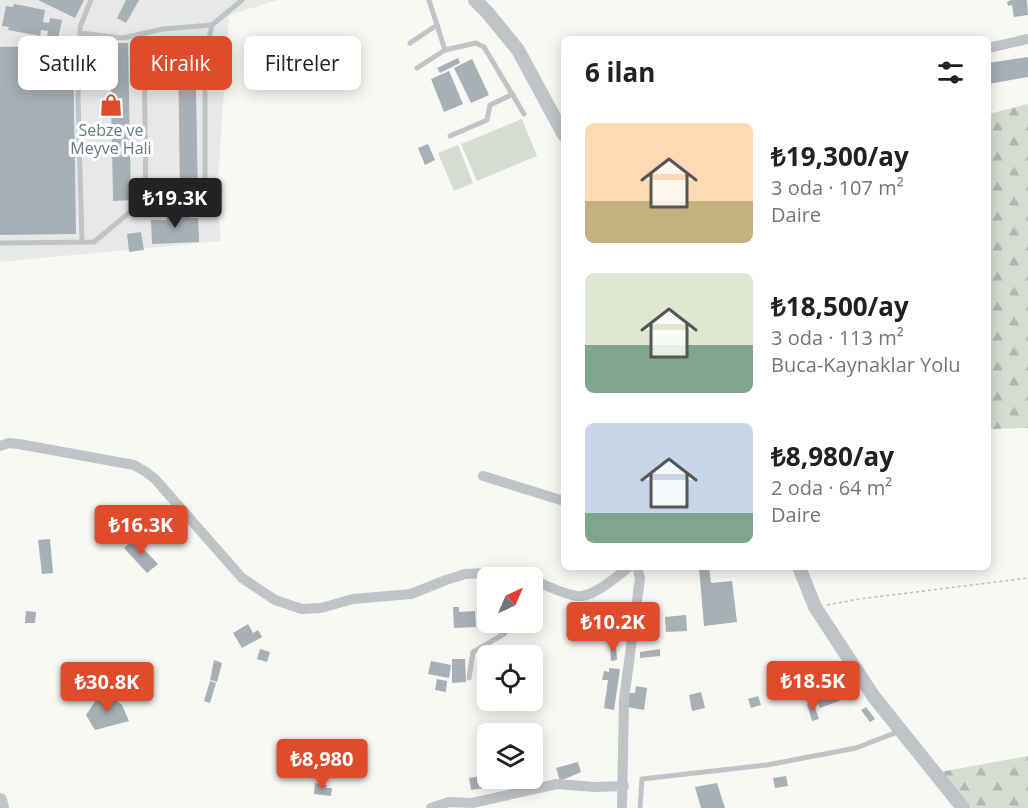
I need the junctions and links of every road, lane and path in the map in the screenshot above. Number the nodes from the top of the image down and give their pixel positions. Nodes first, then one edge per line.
1 (91, 0) edge
2 (242, 0) edge
3 (429, 0) edge
4 (476, 0) edge
5 (212, 25) junction
6 (437, 25) junction
7 (80, 33) junction
8 (144, 33) junction
9 (1028, 39) edge
10 (410, 43) dead end
11 (991, 47) edge
12 (445, 50) junction
13 (417, 68) dead end
14 (513, 94) junction
15 (524, 114) dead end
16 (561, 129) edge
17 (450, 136) dead end
18 (146, 209) junction
19 (82, 242) junction
20 (0, 243) edge
21 (0, 446) edge
22 (483, 476) dead end
23 (561, 500) edge
24 (625, 570) edge
25 (639, 570) edge
26 (800, 570) edge
27 (477, 573) edge
28 (1028, 578) edge
29 (543, 584) edge
30 (815, 608) junction
31 (505, 633) edge
32 (469, 678) dead end
33 (901, 730) junction
34 (624, 786) junction
35 (0, 800) edge
36 (2, 808) edge
37 (431, 808) edge
38 (622, 808) edge
39 (640, 808) edge
40 (963, 808) edge

1 - 7 lane
2 - 5 lane
3 - 6 lane
4 - 16 street
5 - 8 lane
5 - 18 lane
6 - 10 lane
6 - 12 lane
7 - 8 lane
7 - 19 lane
8 - 18 lane
9 - 11 street
12 - 13 lane
12 - 14 lane
14 - 15 lane
14 - 17 lane
18 - 19 lane
19 - 20 lane
21 - 27 street
22 - 23 street
24 - 29 street
25 - 34 street
26 - 30 street
28 - 30 path
30 - 33 street
31 - 32 lane
33 - 39 lane
33 - 40 street
34 - 37 street
34 - 38 street
35 - 36 street

